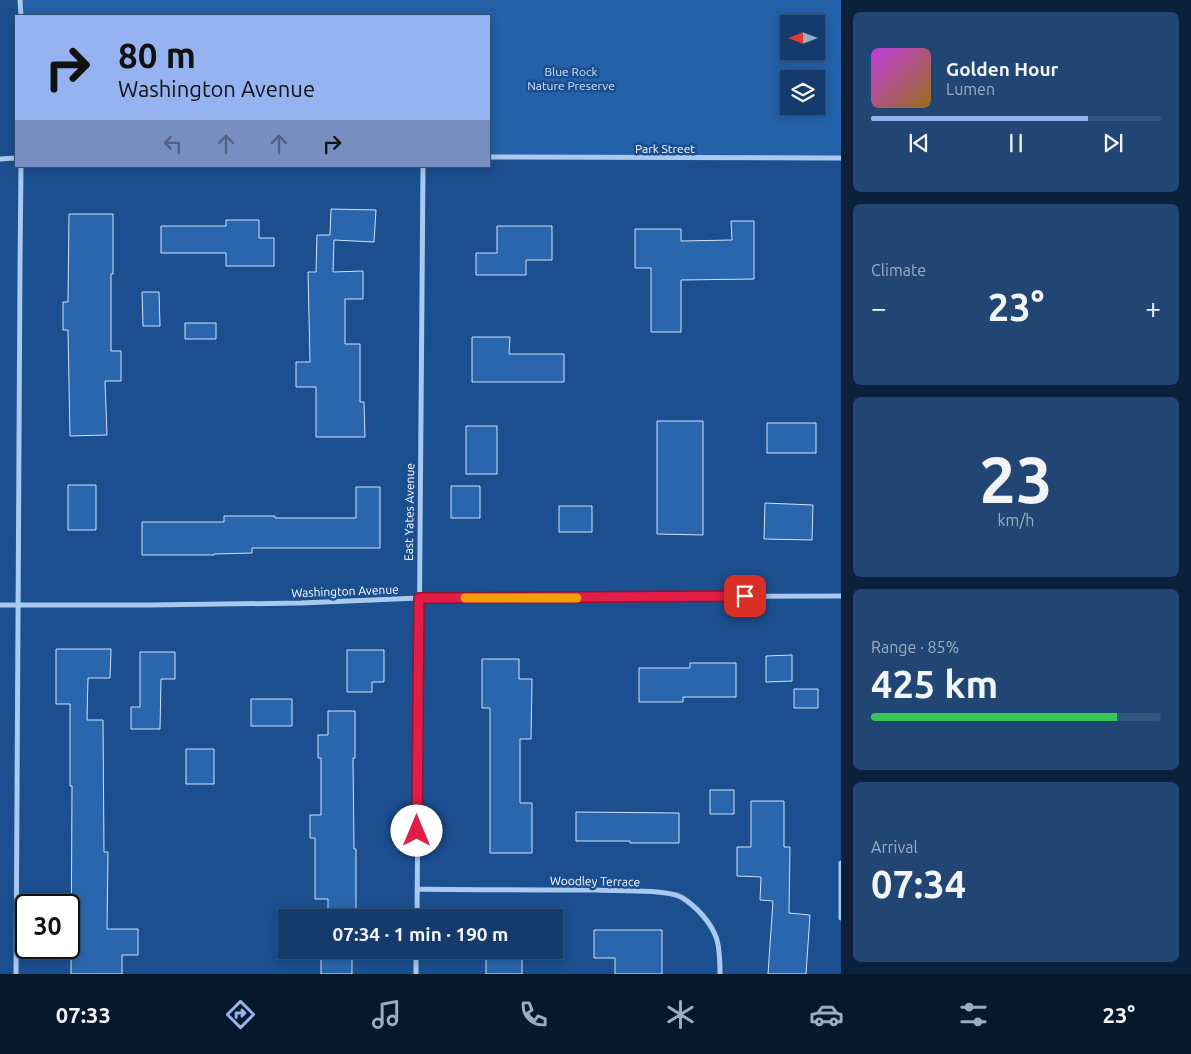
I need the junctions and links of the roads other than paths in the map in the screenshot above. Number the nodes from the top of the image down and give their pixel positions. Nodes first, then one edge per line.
1 (20, 0) edge
2 (20, 15) edge
3 (490, 157) edge
4 (15, 158) edge
5 (841, 158) edge
6 (0, 159) edge
7 (21, 167) edge
8 (423, 167) edge
9 (841, 596) edge
10 (419, 598) junction
11 (0, 605) edge
12 (18, 605) junction
13 (841, 863) edge
14 (417, 889) junction
15 (416, 909) edge
16 (841, 918) edge
17 (416, 959) edge
18 (16, 974) edge
19 (416, 974) edge
20 (720, 974) edge

1 - 2 street
3 - 5 street, Park Street
4 - 6 street
7 - 12 street
8 - 10 street, East Yates Avenue
9 - 10 street, Washington Avenue
10 - 12 street, Washington Avenue
10 - 14 street, East Yates Avenue
11 - 12 street, Washington Avenue
12 - 18 street
13 - 16 street
14 - 15 street, East Yates Avenue
14 - 20 street, Woodley Terrace
17 - 19 street

